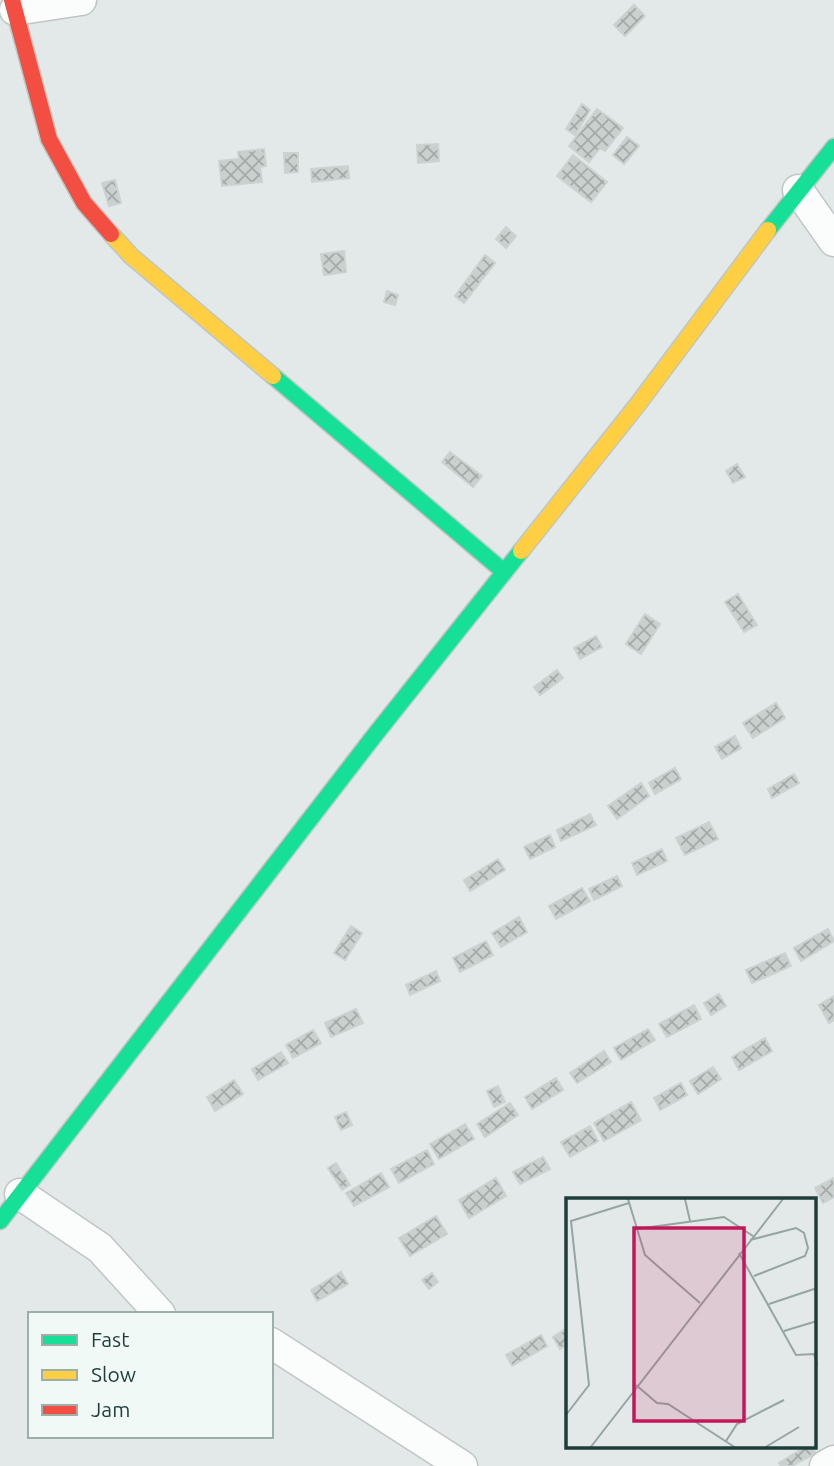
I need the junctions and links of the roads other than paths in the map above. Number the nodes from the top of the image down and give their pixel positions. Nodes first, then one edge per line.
1 (81, 0) edge
2 (14, 5) edge
3 (834, 147) edge
4 (798, 190) junction
5 (834, 241) edge
6 (503, 571) junction
7 (20, 1194) junction
8 (0, 1221) edge
9 (158, 1312) edge
10 (273, 1344) edge
11 (834, 1461) edge
12 (462, 1466) edge
13 (825, 1466) edge

1 - 2 street
2 - 6 street
3 - 4 street
4 - 5 street
4 - 6 street
6 - 7 street
7 - 8 street
7 - 9 street
10 - 12 street
11 - 13 street

